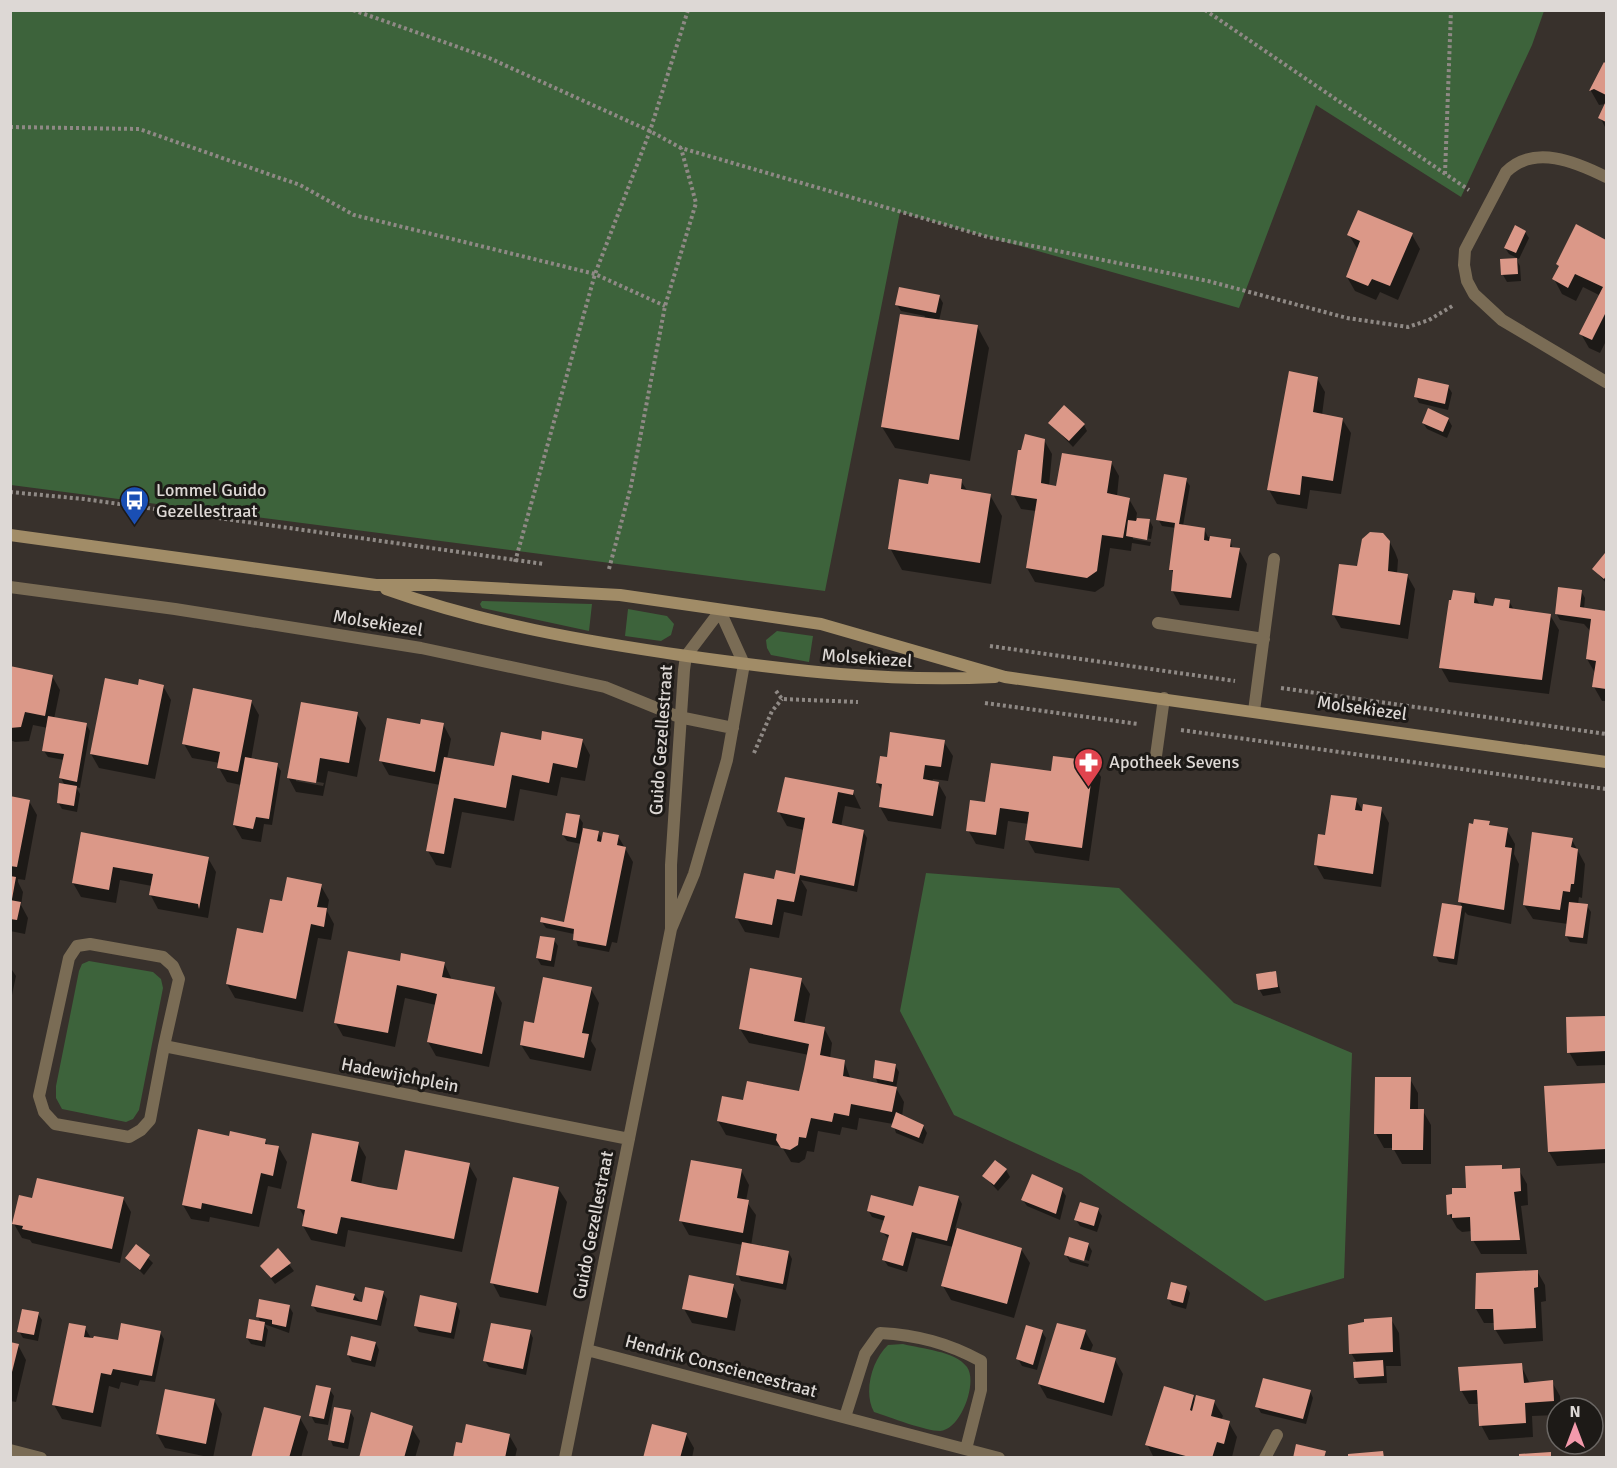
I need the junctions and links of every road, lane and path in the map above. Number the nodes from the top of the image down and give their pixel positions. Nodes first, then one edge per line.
1 (353, 10) edge
2 (688, 10) edge
3 (1205, 10) edge
4 (1451, 10) edge
5 (363, 13) edge
6 (10, 127) edge
7 (650, 131) junction
8 (681, 148) junction
9 (1445, 174) junction
10 (1606, 177) edge
11 (1490, 204) junction
12 (596, 274) junction
13 (1474, 294) junction
14 (665, 306) junction
15 (1606, 382) edge
16 (10, 535) edge
17 (1274, 559) dead end
18 (514, 562) dead end
19 (609, 569) dead end
20 (376, 585) junction
21 (10, 587) edge
22 (720, 611) junction
23 (1158, 623) dead end
24 (1263, 639) junction
25 (686, 656) junction
26 (744, 664) junction
27 (1005, 676) junction
28 (741, 679) junction
29 (1164, 698) junction
30 (869, 702) dead end
31 (983, 703) dead end
32 (1254, 711) junction
33 (679, 717) junction
34 (1160, 727) junction
35 (733, 728) junction
36 (1606, 762) edge
37 (1155, 764) dead end
38 (1606, 789) edge
39 (671, 929) junction
40 (164, 1046) junction
41 (629, 1139) junction
42 (587, 1350) junction
43 (845, 1417) junction
44 (1277, 1435) dead end
45 (966, 1449) junction
46 (10, 1450) edge
47 (41, 1458) edge
48 (566, 1458) edge
49 (999, 1458) edge
50 (1265, 1458) edge

1 - 5 path
2 - 7 path
3 - 9 path
4 - 9 path
5 - 7 path
6 - 12 path
7 - 8 path
7 - 12 path
8 - 13 path
8 - 14 path
9 - 11 path
10 - 11 street
11 - 13 street
12 - 14 path
12 - 18 path
13 - 15 street
14 - 19 path
16 - 20 main road, Molsekiezel
17 - 24 street
20 - 22 main road, Molsekiezel
20 - 25 main road, Molsekiezel
21 - 33 street, Molsekiezel
22 - 25 street, Guido Gezellestraat
22 - 26 street
22 - 27 main road, Molsekiezel
23 - 24 street
24 - 32 street
25 - 26 main road, Molsekiezel
25 - 33 street, Guido Gezellestraat
26 - 27 main road, Molsekiezel
26 - 28 street, Guido Gezellestraat
27 - 29 main road, Molsekiezel
28 - 30 path
28 - 35 street, Guido Gezellestraat
29 - 32 main road, Molsekiezel
29 - 34 street
31 - 34 path
32 - 36 main road, Molsekiezel
33 - 35 street, Molsekiezel
33 - 39 street, Guido Gezellestraat
34 - 37 street
34 - 38 path
35 - 39 street, Guido Gezellestraat
39 - 41 street, Guido Gezellestraat
40 - 40 street
40 - 41 street, Hadewijchplein
41 - 42 street, Guido Gezellestraat
42 - 43 street, Hendrik Consciencestraat
42 - 48 street, Guido Gezellestraat
43 - 45 street, Hendrik Consciencestraat
43 - 45 street
44 - 50 street
45 - 49 street, Hendrik Consciencestraat
46 - 47 street

